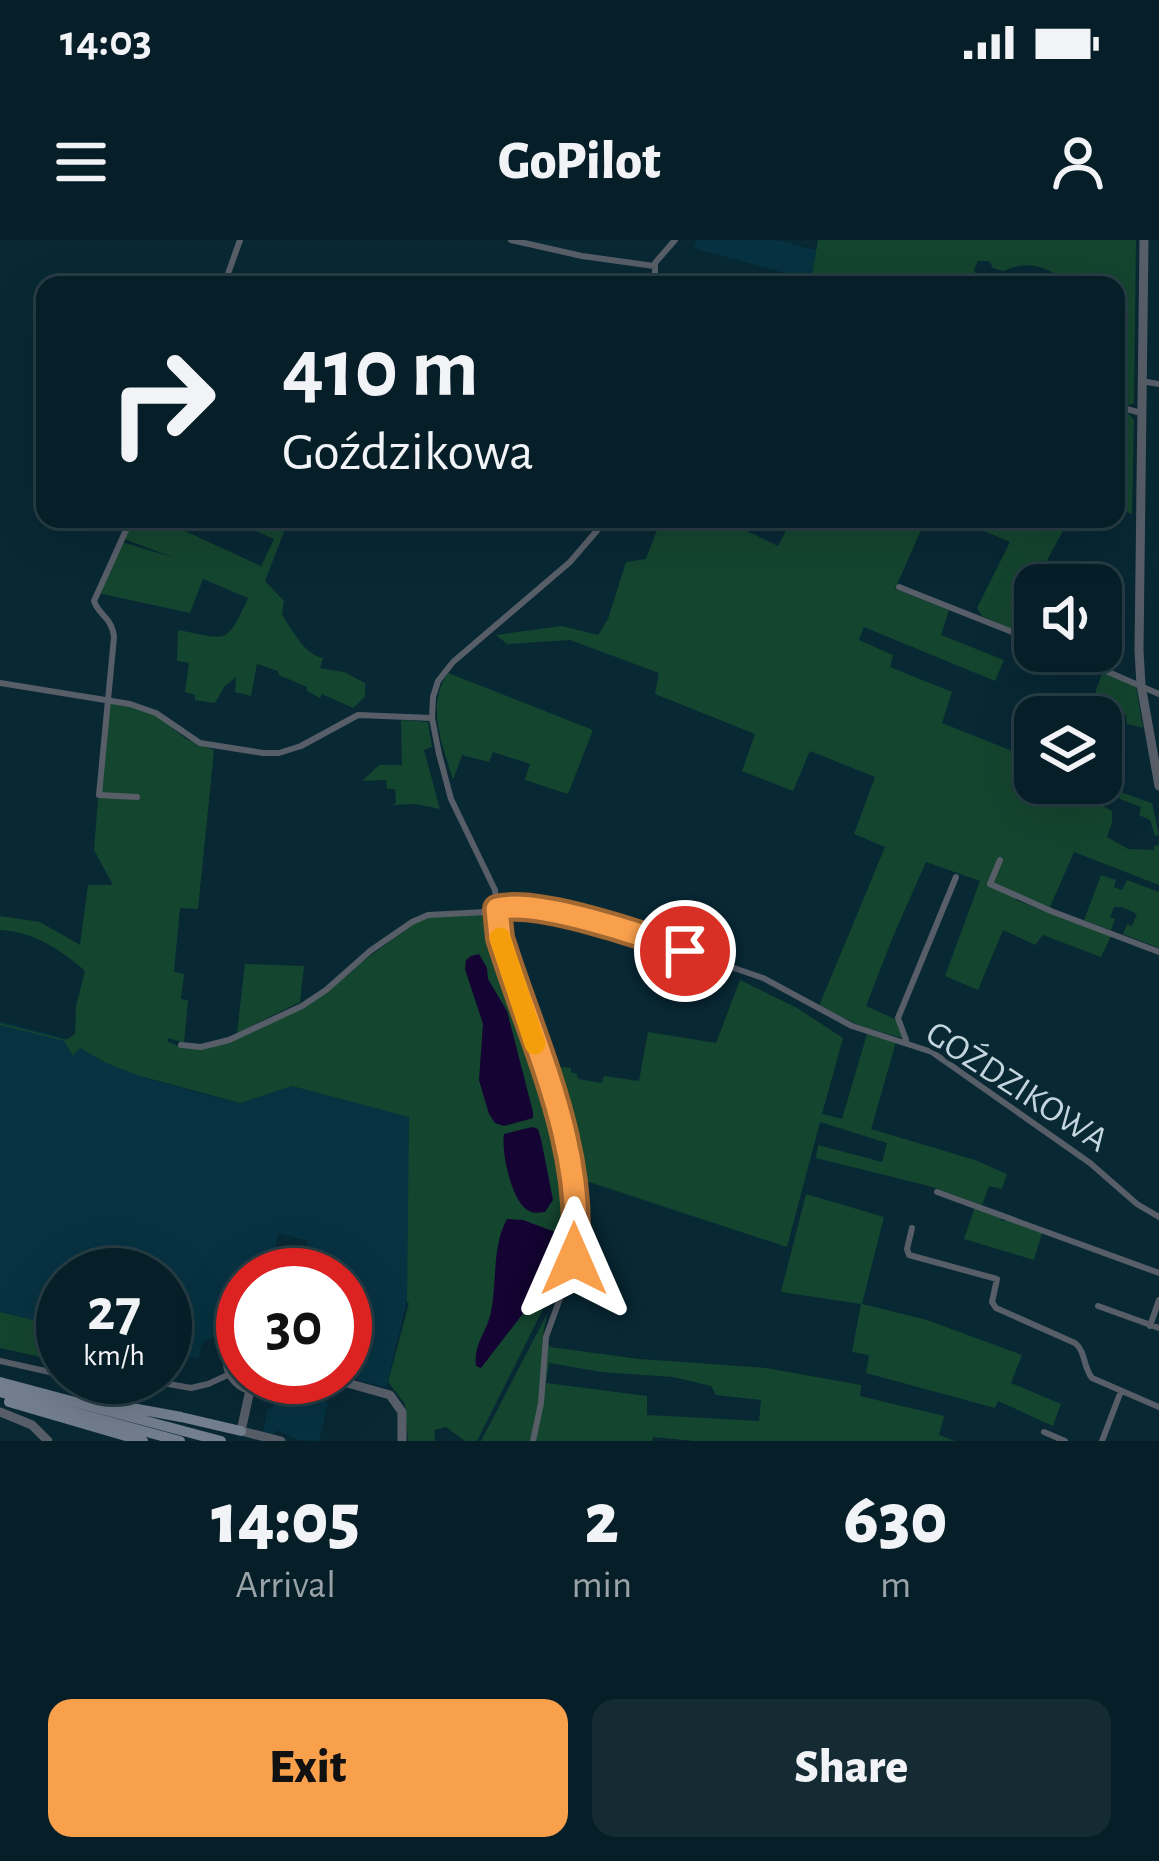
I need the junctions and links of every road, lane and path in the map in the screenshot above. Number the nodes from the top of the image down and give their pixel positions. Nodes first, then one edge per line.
1 (240, 240) edge
2 (512, 240) edge
3 (675, 240) edge
4 (1144, 240) edge
5 (654, 266) junction
6 (227, 276) edge
7 (655, 276) edge
8 (1142, 381) junction
9 (1159, 385) edge
10 (1125, 409) edge
11 (1141, 413) junction
12 (127, 528) edge
13 (600, 528) edge
14 (899, 587) dead end
15 (1014, 633) edge
16 (1110, 672) edge
17 (0, 683) edge
18 (1141, 685) junction
19 (1159, 694) edge
20 (108, 700) junction
21 (432, 718) junction
22 (1159, 786) edge
23 (137, 797) dead end
24 (1000, 860) dead end
25 (956, 877) dead end
26 (497, 909) junction
27 (1159, 952) edge
28 (906, 1042) junction
29 (181, 1045) dead end
30 (937, 1192) dead end
31 (1159, 1217) edge
32 (912, 1228) dead end
33 (1159, 1273) edge
34 (1159, 1300) edge
35 (1098, 1306) dead end
36 (1155, 1327) edge
37 (0, 1361) edge
38 (36, 1369) edge
39 (0, 1382) edge
40 (372, 1389) edge
41 (36, 1391) edge
42 (1121, 1391) junction
43 (0, 1396) edge
44 (84, 1404) edge
45 (102, 1404) edge
46 (247, 1404) edge
47 (1159, 1407) edge
48 (0, 1412) edge
49 (93, 1427) junction
50 (241, 1431) junction
51 (1044, 1432) dead end
52 (48, 1441) edge
53 (90, 1441) edge
54 (143, 1441) edge
55 (180, 1441) edge
56 (221, 1441) edge
57 (281, 1441) edge
58 (402, 1441) edge
59 (533, 1441) edge
60 (1065, 1441) edge
61 (1102, 1441) edge

1 - 6 street
2 - 5 street
3 - 5 street
4 - 8 street
5 - 7 street
8 - 9 street
8 - 11 street
10 - 11 street
11 - 18 street
12 - 20 street
13 - 21 street
14 - 15 street
16 - 18 street
17 - 20 street
18 - 19 street
18 - 22 street
20 - 21 street
20 - 23 street
21 - 26 street
24 - 27 street
25 - 28 street
26 - 28 street, GOŹDZIKOWA
26 - 29 street, GOŹDZIKOWA
26 - 59 street
28 - 31 street, GOŹDZIKOWA
30 - 33 street
32 - 42 street
34 - 36 street
35 - 36 street
37 - 38 street
39 - 41 main road
40 - 58 street
42 - 47 street
42 - 61 street
43 - 49 main road
43 - 55 main road
44 - 56 main road
45 - 50 main road
46 - 50 street
48 - 52 street
49 - 53 main road
49 - 54 main road
50 - 57 street
51 - 60 street

